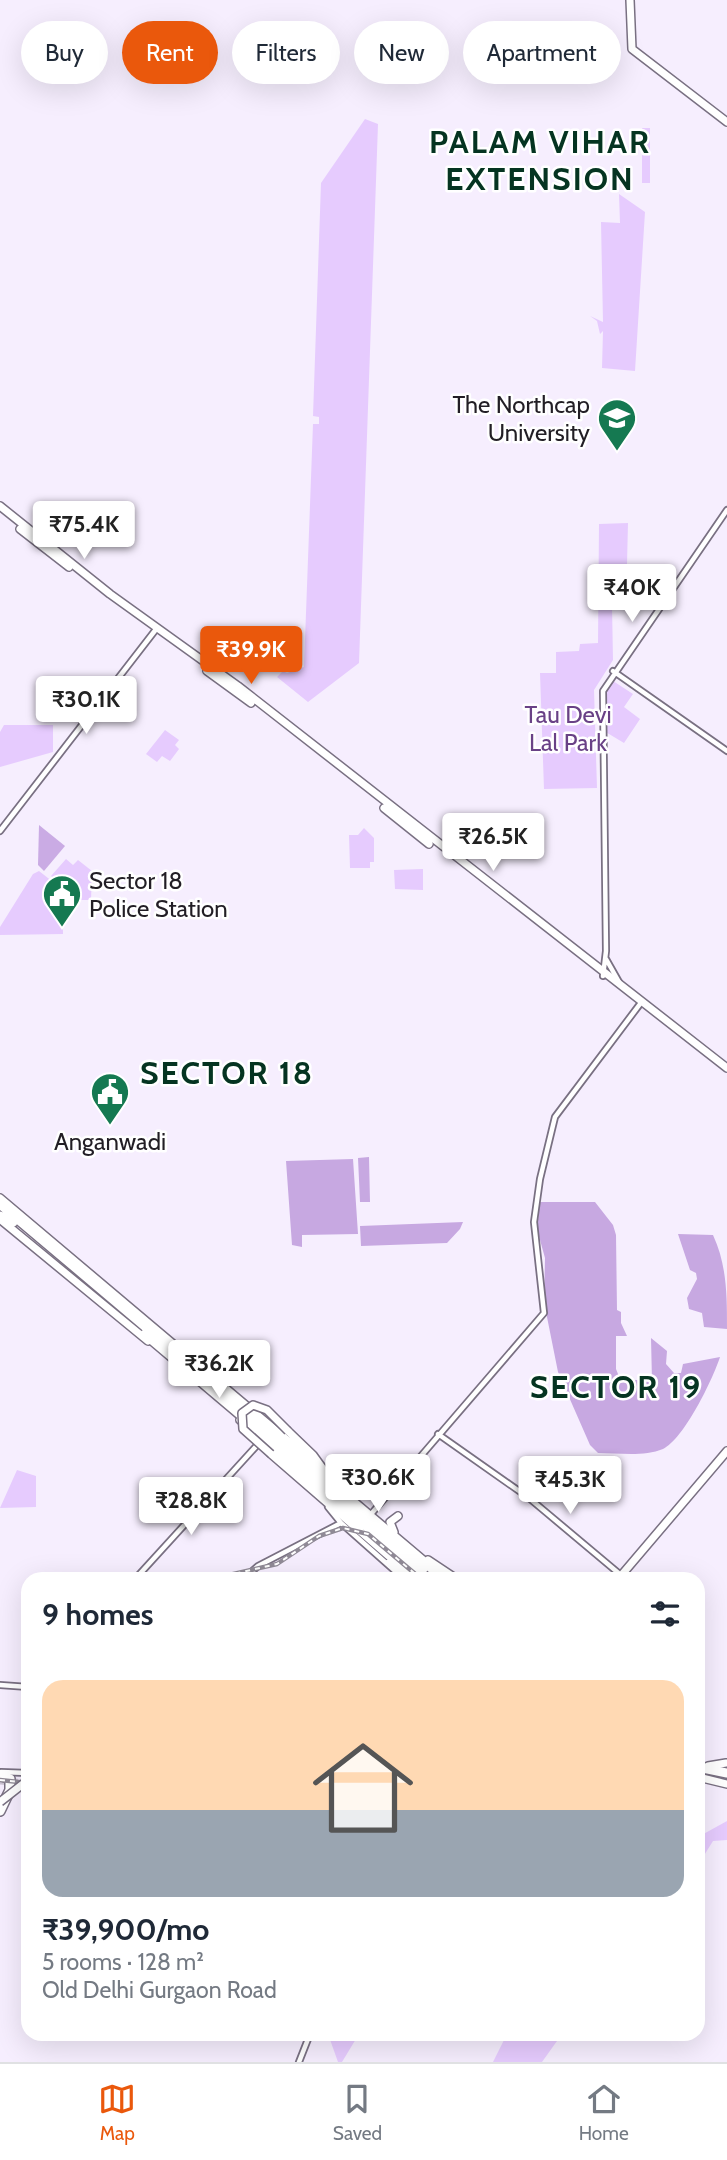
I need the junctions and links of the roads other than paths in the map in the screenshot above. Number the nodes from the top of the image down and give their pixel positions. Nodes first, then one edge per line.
1 (631, 0) edge
2 (727, 120) edge
3 (0, 506) edge
4 (727, 508) edge
5 (0, 512) edge
6 (155, 629) junction
7 (613, 671) junction
8 (727, 751) edge
9 (0, 829) edge
10 (483, 881) junction
11 (606, 958) junction
12 (591, 963) junction
13 (603, 975) junction
14 (623, 988) junction
15 (639, 1004) junction
16 (727, 1070) edge
17 (0, 1208) edge
18 (270, 1431) junction
19 (438, 1434) junction
20 (284, 1437) junction
21 (260, 1442) junction
22 (727, 1452) edge
23 (293, 1463) junction
24 (326, 1473) junction
25 (317, 1496) junction
26 (327, 1500) junction
27 (372, 1513) junction
28 (398, 1516) dead end
29 (343, 1522) junction
30 (394, 1532) junction
31 (381, 1559) junction
32 (429, 1561) junction
33 (142, 1572) edge
34 (251, 1572) edge
35 (396, 1572) edge
36 (402, 1572) edge
37 (404, 1572) edge
38 (418, 1572) edge
39 (427, 1572) edge
40 (439, 1572) edge
41 (440, 1572) edge
42 (446, 1572) edge
43 (614, 1572) edge
44 (626, 1572) edge
45 (0, 1685) edge
46 (21, 1686) edge
47 (726, 1763) edge
48 (705, 1765) edge
49 (705, 1766) edge
50 (727, 1771) edge
51 (21, 1773) edge
52 (0, 1774) edge
53 (705, 1776) edge
54 (727, 1781) edge
55 (21, 1787) edge
56 (21, 1790) edge
57 (2, 1805) edge
58 (307, 2041) edge
59 (299, 2062) edge

1 - 2 main road
3 - 6 main road
4 - 7 street
5 - 6 main road
6 - 9 street
6 - 10 main road
7 - 8 street
7 - 11 street
10 - 12 main road
10 - 13 main road
11 - 12 street
11 - 13 street
11 - 14 street
12 - 13 main road
13 - 14 main road
13 - 15 main road
14 - 16 main road
15 - 16 main road
15 - 19 street
17 - 18 highway
17 - 20 main road
17 - 21 main road
17 - 23 highway
18 - 20 highway
18 - 40 highway
19 - 27 street
19 - 43 street
20 - 24 main road
21 - 23 main road
21 - 25 street
21 - 33 street
22 - 44 main road
23 - 26 main road
23 - 39 highway
24 - 25 main road, bridge
24 - 27 main road
25 - 26 main road
26 - 29 main road
26 - 38 main road
27 - 30 main road
28 - 30 main road
29 - 31 street
29 - 34 street
29 - 37 main road
30 - 32 main road
31 - 35 street
31 - 36 street
32 - 41 main road
32 - 42 main road
45 - 46 street
47 - 48 main road
49 - 50 highway
51 - 52 street
52 - 57 highway
53 - 54 highway
55 - 57 main road, bridge
56 - 57 street
58 - 59 street

